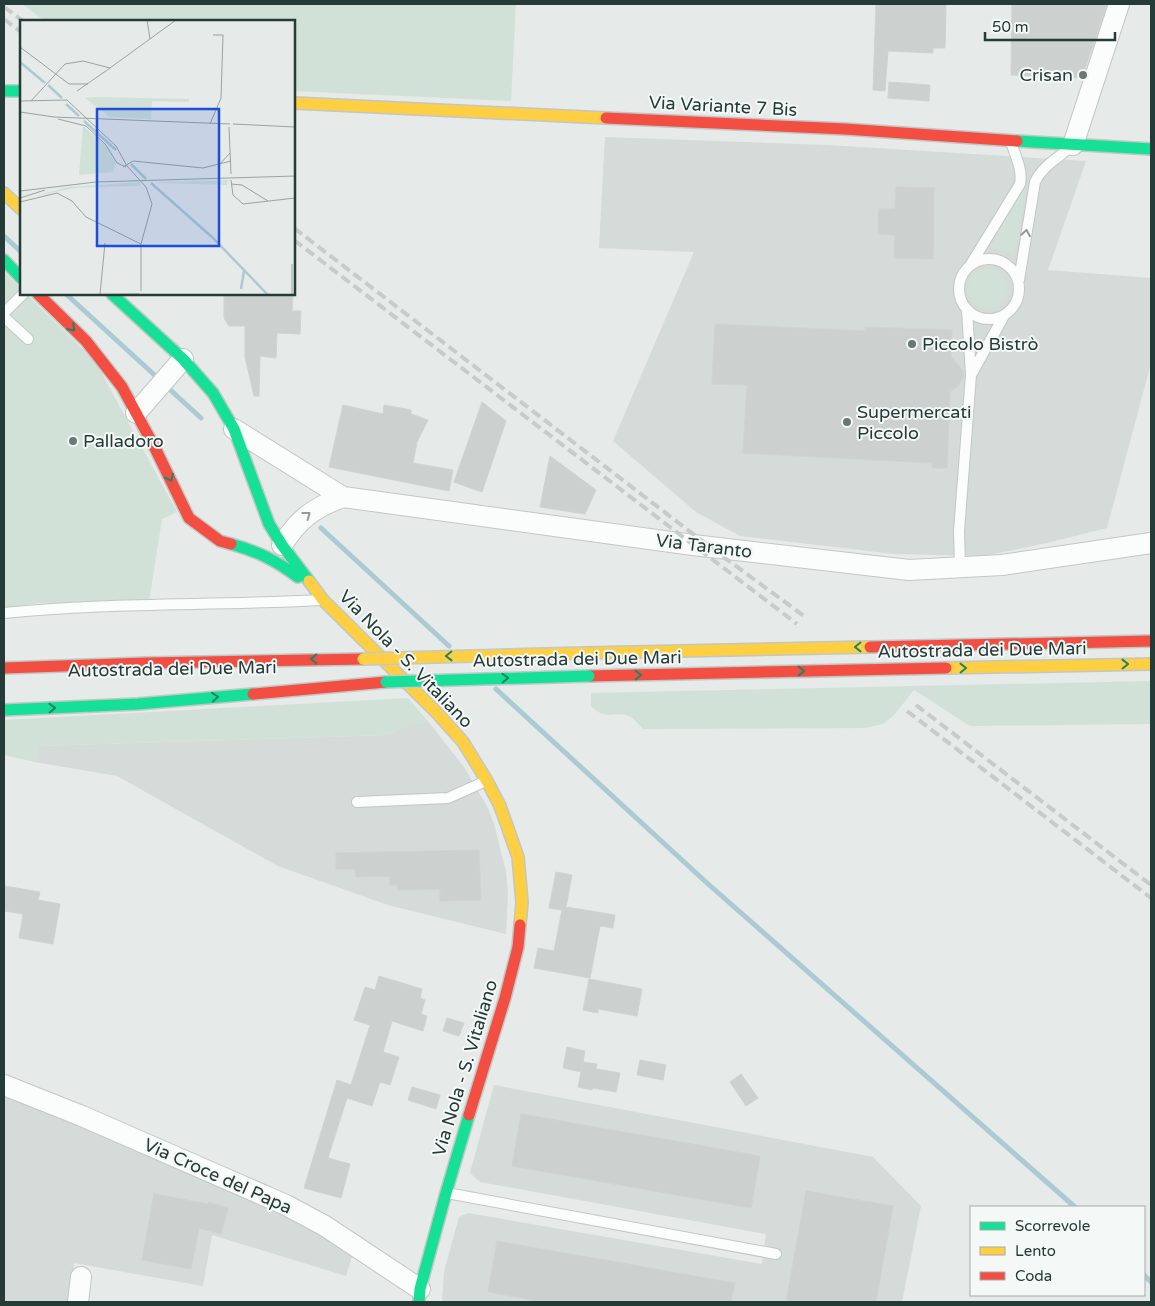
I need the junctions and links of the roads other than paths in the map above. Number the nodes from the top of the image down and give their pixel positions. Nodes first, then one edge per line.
1 (1118, 4) edge
2 (4, 90) edge
3 (20, 91) edge
4 (295, 103) edge
5 (1010, 141) junction
6 (1073, 145) junction
7 (1107, 147) junction
8 (1151, 149) edge
9 (1151, 158) edge
10 (4, 193) edge
11 (20, 209) edge
12 (4, 260) edge
13 (971, 264) junction
14 (20, 277) edge
15 (1019, 282) junction
16 (22, 295) edge
17 (39, 295) edge
18 (113, 295) edge
19 (967, 310) junction
20 (1005, 314) junction
21 (4, 315) edge
22 (28, 338) dead end
23 (183, 358) junction
24 (970, 375) junction
25 (136, 413) junction
26 (234, 429) junction
27 (342, 497) junction
28 (1149, 542) edge
29 (282, 545) junction
30 (252, 550) junction
31 (960, 568) junction
32 (323, 600) junction
33 (4, 613) edge
34 (1151, 641) edge
35 (1151, 664) edge
36 (4, 668) edge
37 (386, 682) junction
38 (232, 684) dead end
39 (4, 710) edge
40 (487, 780) junction
41 (357, 802) dead end
42 (4, 1085) edge
43 (446, 1193) junction
44 (776, 1254) dead end
45 (81, 1277) dead end
46 (420, 1296) edge
47 (78, 1302) edge

1 - 6 street
2 - 3 main road
4 - 5 main road, Via Variante 7 Bis
5 - 6 main road, Via Variante 7 Bis
5 - 13 lane
6 - 7 main road, Via Variante 7 Bis
15 -> 6 lane
7 - 8 main road, Via Variante 7 Bis
7 - 9 street
10 - 11 main road
12 - 14 main road
13 - 15 lane
13 - 19 lane
15 - 20 lane
16 - 21 lane
17 -> 25 main road
18 - 23 main road, Via Nola - S. Vitaliano
19 - 20 lane
19 - 24 lane
20 - 24 lane
21 - 22 lane
23 - 25 street
23 - 26 main road, Via Nola - S. Vitaliano
24 - 31 lane
25 -> 30 main road
26 - 27 street
26 - 29 main road, Via Nola - S. Vitaliano
29 -> 27 street
27 - 31 street, Via Taranto
28 - 31 street, Via Taranto
29 - 30 main road
29 - 32 main road, Via Nola - S. Vitaliano
30 - 32 main road
32 - 33 lane
32 - 40 main road, Via Nola - S. Vitaliano
34 -> 36 main road, Autostrada dei Due Mari, bridge
37 -> 35 main road, Autostrada dei Due Mari, bridge
37 - 38 main road, Autostrada dei Due Mari
39 -> 37 main road
40 - 41 lane
40 - 43 main road, Via Nola - S. Vitaliano
42 - 46 street, Via Croce del Papa
43 - 44 lane
43 - 46 main road, Via Nola - S. Vitaliano
45 - 47 street

